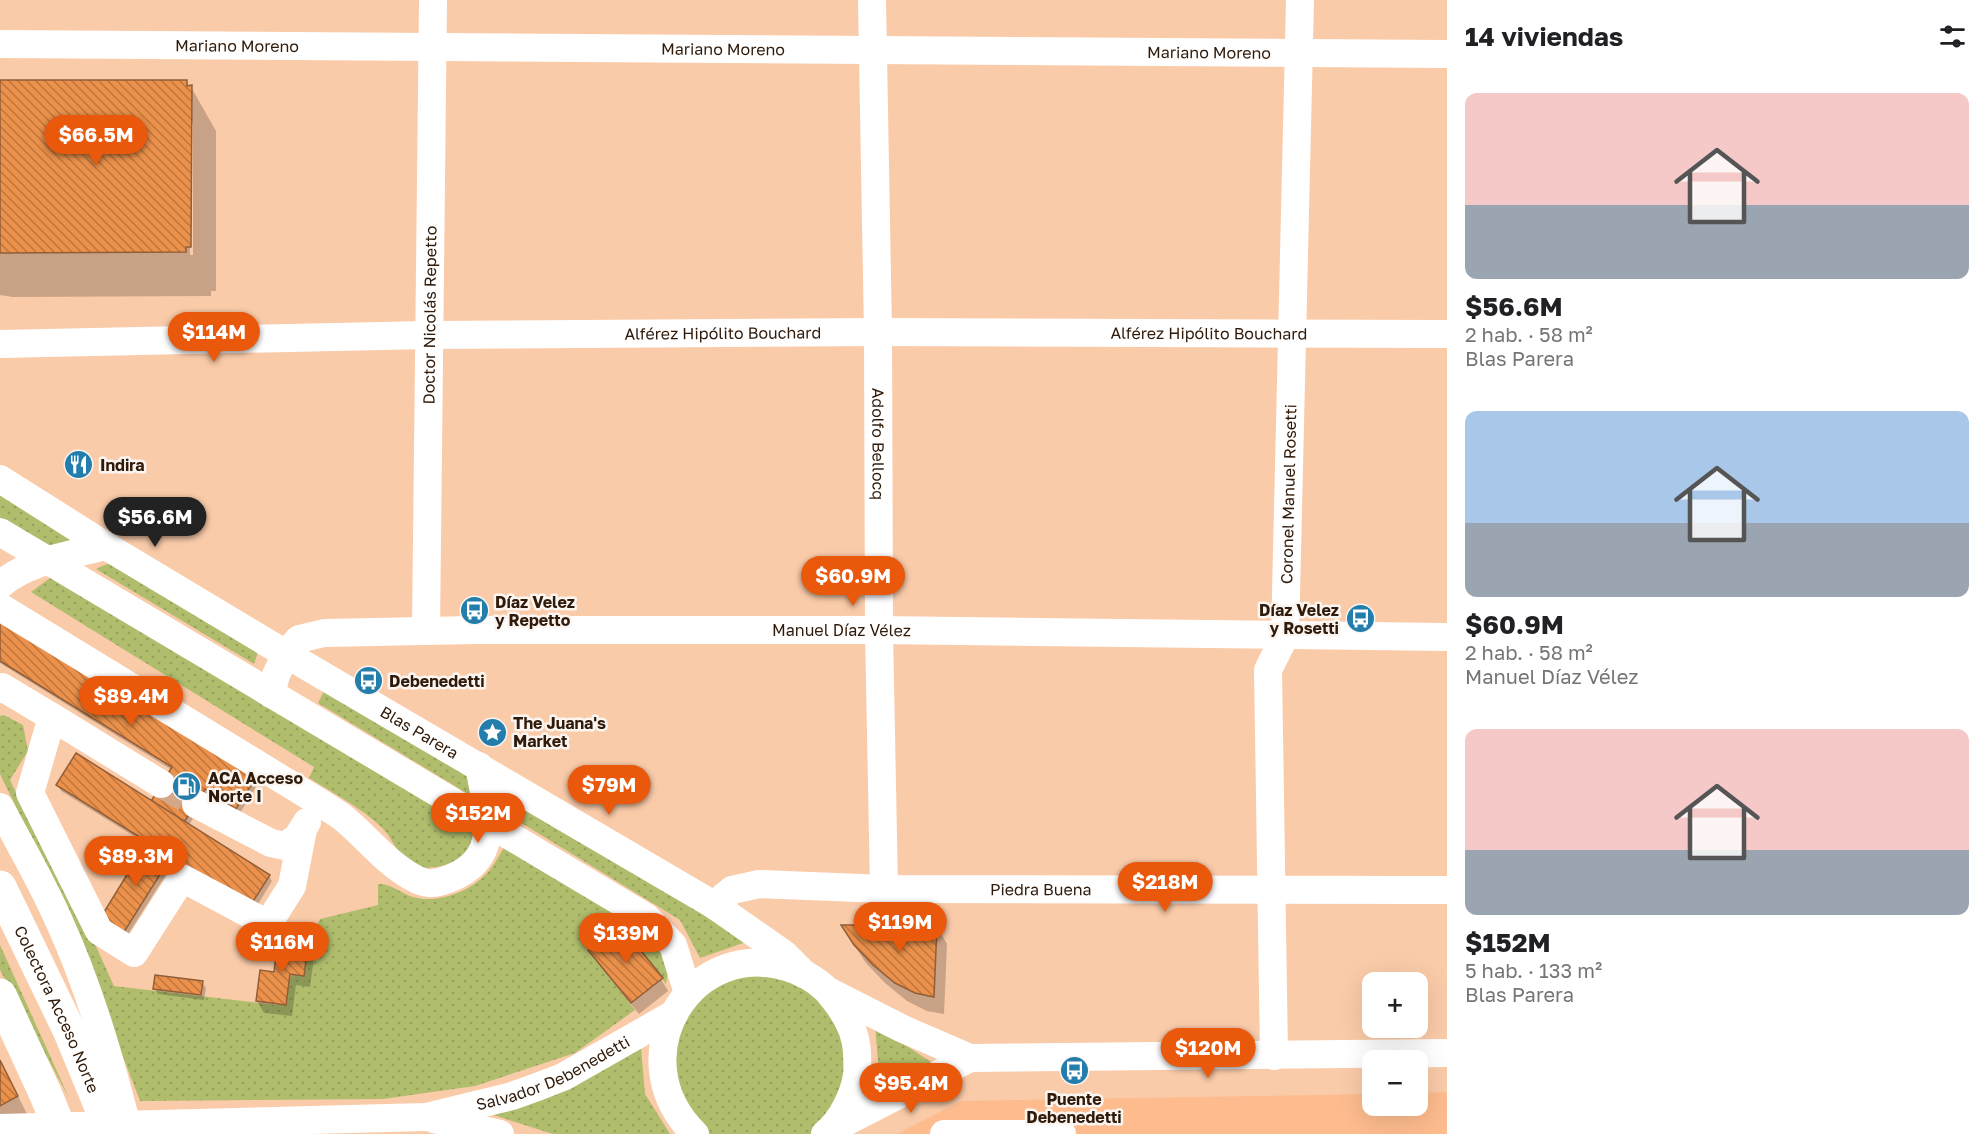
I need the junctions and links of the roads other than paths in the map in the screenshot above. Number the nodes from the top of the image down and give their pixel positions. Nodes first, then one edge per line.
1 (432, 0) edge
2 (872, 0) edge
3 (1300, 0) edge
4 (0, 45) edge
5 (432, 47) junction
6 (873, 50) junction
7 (1300, 53) junction
8 (1447, 54) edge
9 (878, 332) junction
10 (1292, 333) junction
11 (1447, 334) edge
12 (428, 335) junction
13 (0, 345) edge
14 (0, 479) edge
15 (0, 532) edge
16 (106, 546) junction
17 (49, 561) junction
18 (0, 585) edge
19 (0, 607) edge
20 (426, 630) junction
21 (879, 630) junction
22 (1285, 636) junction
23 (1447, 637) edge
24 (286, 654) junction
25 (1, 687) edge
26 (271, 694) junction
27 (52, 717) junction
28 (479, 766) junction
29 (161, 784) tunnel mouth
30 (319, 802) junction
31 (196, 804) tunnel mouth
32 (0, 807) edge
33 (489, 824) junction
34 (303, 829) junction
35 (0, 887) edge
36 (884, 889) junction
37 (1272, 890) junction
38 (1447, 890) edge
39 (714, 905) junction
40 (804, 974) junction
41 (828, 991) junction
42 (688, 993) junction
43 (0, 995) edge
44 (672, 1016) junction
45 (1447, 1053) edge
46 (1274, 1056) junction
47 (969, 1058) junction
48 (426, 1117) junction
49 (0, 1128) edge
50 (138, 1129) edge
51 (827, 1132) edge
52 (62, 1134) edge
53 (112, 1134) edge
54 (500, 1134) edge
55 (695, 1134) edge
56 (944, 1134) edge
57 (1062, 1134) edge

1 - 5 street, Doctor Nicolás Repetto
2 - 6 street, Adolfo Bellocq
3 - 7 street, Coronel Manuel Rosetti
4 - 5 street, Mariano Moreno
5 - 6 street, Mariano Moreno
5 - 12 street, Doctor Nicolás Repetto
6 - 7 street, Mariano Moreno
6 - 9 street, Adolfo Bellocq
7 - 8 street, Mariano Moreno
7 - 10 street, Coronel Manuel Rosetti
9 - 10 street, Alférez Hipólito Bouchard
9 - 12 street, Alférez Hipólito Bouchard
9 - 21 street, Adolfo Bellocq
10 - 11 street, Alférez Hipólito Bouchard
10 - 22 street, Coronel Manuel Rosetti
12 - 13 street, Alférez Hipólito Bouchard
12 - 20 street, Doctor Nicolás Repetto
14 - 16 street, Blas Parera
15 - 17 street
16 - 17 street
16 - 24 street, Blas Parera
17 - 18 street
17 - 26 street
19 - 30 street
20 - 21 street, Manuel Díaz Vélez
20 - 24 street, Manuel Díaz Vélez
21 - 22 street, Manuel Díaz Vélez
21 - 36 street, Adolfo Bellocq
22 - 23 street, Manuel Díaz Vélez
22 - 37 street, Coronel Manuel Rosetti
24 - 26 street, Manuel Díaz Vélez
24 - 28 street, Blas Parera
25 - 27 street
26 - 33 street
27 - 29 street
27 - 34 street
28 - 33 street
28 - 39 street, Blas Parera
30 - 33 street
30 - 34 street
31 - 34 street
32 - 50 street
33 - 42 street
35 - 53 highway, Colectora Acceso Norte
36 - 37 street, Piedra Buena
36 - 39 street, Piedra Buena
37 - 38 street, Piedra Buena
37 - 46 street, Coronel Manuel Rosetti
39 - 40 street, Blas Parera
40 - 41 street
40 - 42 street
41 - 47 street
41 - 51 street
42 - 44 street
43 - 52 highway
44 - 48 street, Salvador Debenedetti
44 - 55 street
45 - 46 street
46 - 47 street
47 - 51 street
48 - 50 street, Salvador Debenedetti
48 - 54 street, Salvador Debenedetti
49 - 50 street, Salvador Debenedetti
56 - 57 street

